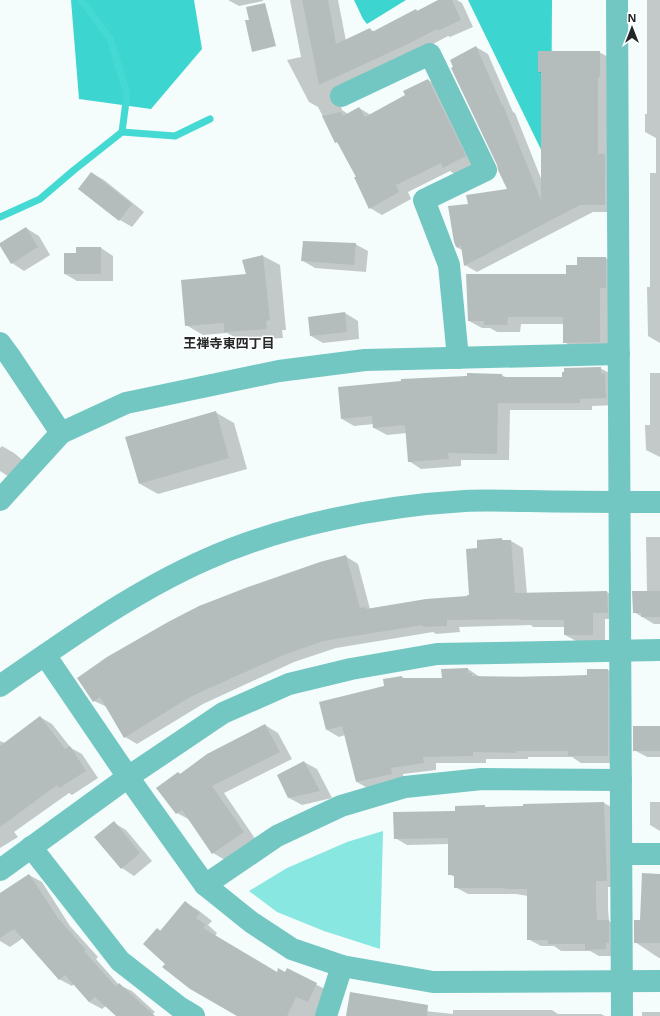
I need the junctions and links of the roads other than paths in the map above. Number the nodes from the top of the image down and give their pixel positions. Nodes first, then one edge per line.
1 (617, 0) edge
2 (341, 96) dead end
3 (0, 343) edge
4 (619, 354) junction
5 (458, 358) junction
6 (61, 433) junction
7 (0, 500) edge
8 (620, 502) junction
9 (660, 502) edge
10 (660, 650) edge
11 (621, 651) junction
12 (45, 655) junction
13 (0, 686) edge
14 (128, 777) junction
15 (621, 780) junction
16 (31, 846) junction
17 (622, 854) junction
18 (660, 854) edge
19 (0, 870) edge
20 (205, 885) junction
21 (342, 966) junction
22 (622, 981) junction
23 (660, 981) edge
24 (194, 1016) edge
25 (326, 1016) edge
26 (622, 1016) edge

1 - 4 street
2 - 5 street
3 - 6 street
4 - 5 street
4 - 8 street
5 - 6 street
6 - 7 street
8 - 9 street
8 - 11 street
8 - 12 street
10 - 11 street
11 - 14 street
11 - 15 street
12 - 13 street
12 - 14 street
14 - 16 street
14 - 20 street
15 - 17 street
15 - 20 street
16 - 19 street
16 - 24 street
17 - 18 street
17 - 22 street
20 - 21 street
21 - 22 street
21 - 25 street
22 - 23 street
22 - 26 street

